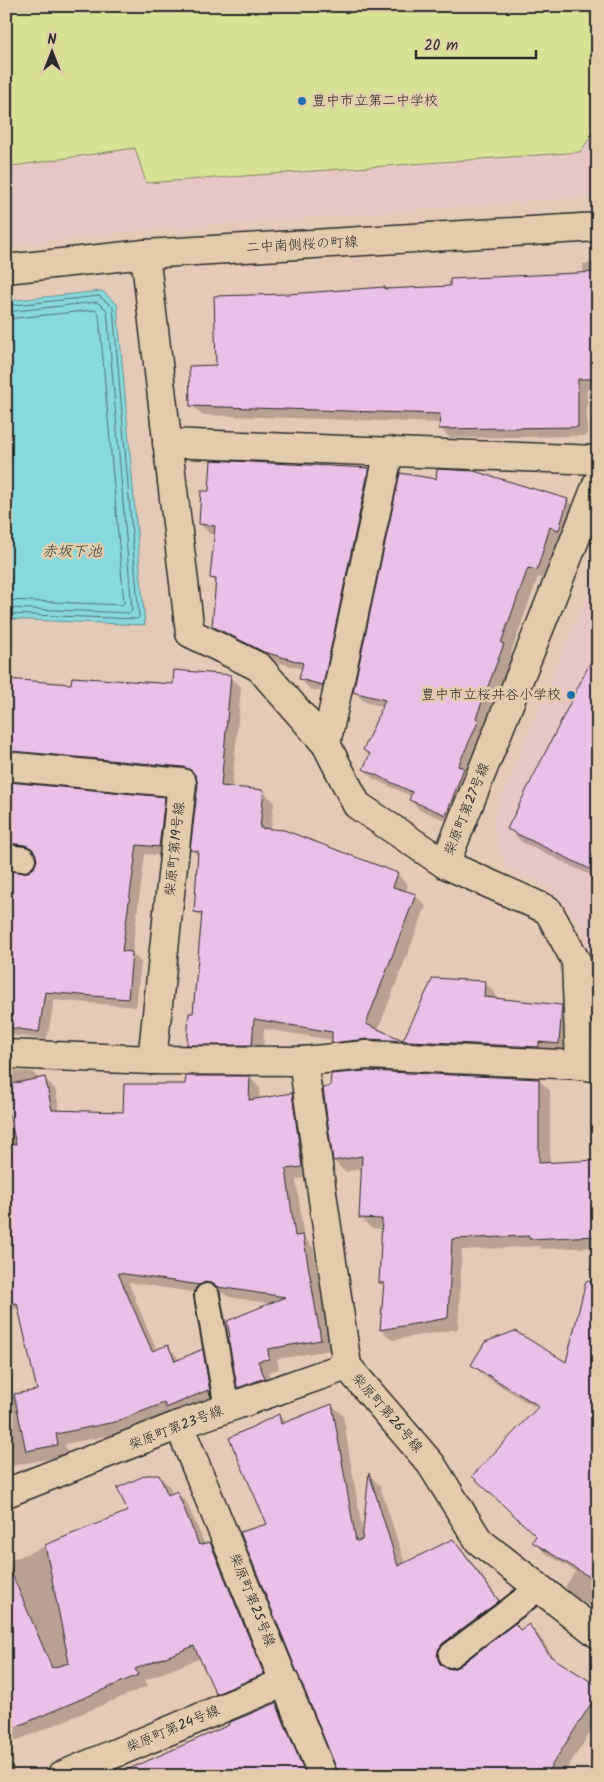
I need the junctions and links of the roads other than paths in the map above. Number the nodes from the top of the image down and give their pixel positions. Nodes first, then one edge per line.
1 (598, 227) edge
2 (145, 254) junction
3 (6, 269) edge
4 (167, 443) junction
5 (389, 451) junction
6 (598, 460) edge
7 (598, 482) edge
8 (326, 744) junction
9 (6, 766) edge
10 (445, 864) junction
11 (6, 1054) edge
12 (152, 1060) junction
13 (303, 1061) junction
14 (589, 1066) edge
15 (207, 1296) dead end
16 (347, 1366) junction
17 (227, 1408) junction
18 (179, 1425) junction
19 (6, 1493) edge
20 (539, 1588) junction
21 (598, 1634) edge
22 (451, 1655) dead end
23 (285, 1682) junction
24 (61, 1776) edge
25 (323, 1776) edge

1 - 2 street, 二中南側桜の町線
2 - 3 street, 二中南側桜の町線
2 - 4 street
4 - 5 street
4 - 8 street
5 - 6 street
5 - 8 street
7 - 10 street, 柴原町第27号線
8 - 10 street
9 - 12 street, 柴原町第19号線
10 - 14 street, 柴原町第27号線
11 - 12 street
12 - 13 street
13 - 14 street
13 - 16 street, 柴原町第26号線
15 - 17 lane
16 - 17 street, 柴原町第23号線
16 - 20 street, 柴原町第26号線
17 - 18 street, 柴原町第23号線
18 - 19 street, 柴原町第23号線
18 - 23 street, 柴原町第25号線
20 - 21 street, 柴原町第26号線
20 - 22 lane
23 - 24 street, 柴原町第24号線
23 - 25 street, 柴原町第25号線

